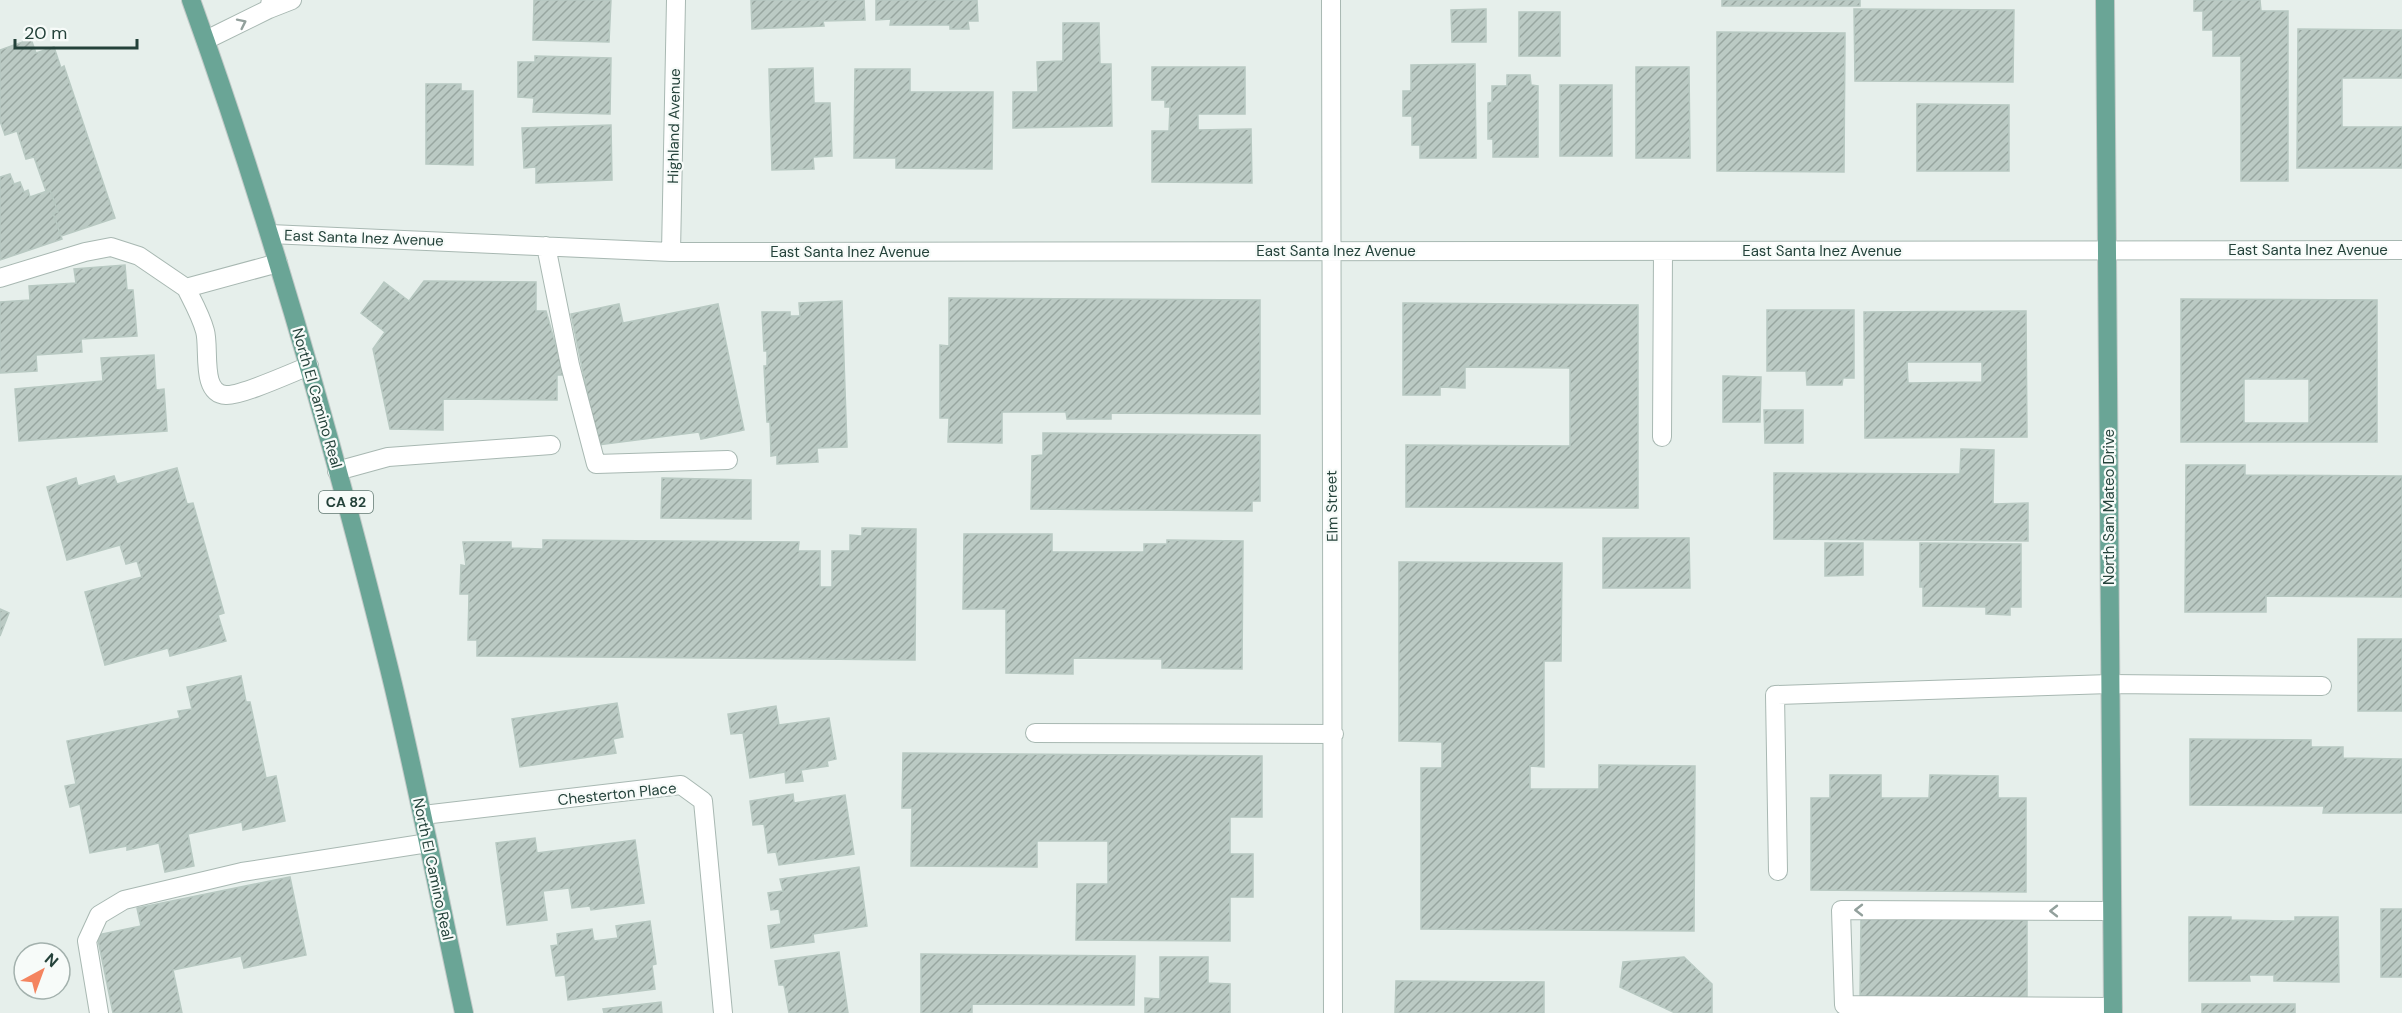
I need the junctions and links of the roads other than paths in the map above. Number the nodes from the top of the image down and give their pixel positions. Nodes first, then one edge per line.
1 (191, 0) edge
2 (292, 0) edge
3 (676, 0) edge
4 (1331, 0) edge
5 (2105, 0) edge
6 (270, 4) edge
7 (206, 40) junction
8 (270, 234) junction
9 (546, 246) junction
10 (2402, 250) edge
11 (1330, 251) junction
12 (1663, 251) junction
13 (2107, 251) junction
14 (671, 252) junction
15 (278, 263) junction
16 (0, 278) edge
17 (186, 288) junction
18 (309, 366) junction
19 (1662, 437) dead end
20 (551, 445) dead end
21 (728, 460) dead end
22 (337, 471) junction
23 (2110, 684) junction
24 (2322, 686) dead end
25 (1035, 733) dead end
26 (1334, 734) junction
27 (423, 815) junction
28 (428, 843) junction
29 (1778, 871) dead end
30 (2112, 911) junction
31 (2113, 1010) edge
32 (99, 1013) edge
33 (464, 1013) edge
34 (723, 1013) edge
35 (1333, 1013) edge

1 - 7 main road, North El Camino Real / CA 82
2 - 6 street
3 - 14 street, Highland Avenue
4 - 11 street, Elm Street
5 - 13 main road, North San Mateo Drive
7 -> 6 street
7 - 8 main road, North El Camino Real / CA 82
8 - 9 street, East Santa Inez Avenue
8 - 15 main road, North El Camino Real / CA 82
9 - 14 street, East Santa Inez Avenue
9 - 21 street
10 - 13 street, East Santa Inez Avenue
11 - 12 street, East Santa Inez Avenue
11 - 14 street, East Santa Inez Avenue
11 - 26 street, Elm Street
12 - 13 street, East Santa Inez Avenue
12 - 19 street
13 - 23 main road, North San Mateo Drive
15 - 17 street
15 - 18 main road, North El Camino Real / CA 82
16 - 17 street
17 - 18 street
18 - 22 main road, North El Camino Real / CA 82
20 - 22 street
22 - 27 main road, North El Camino Real / CA 82
23 - 24 street
23 - 29 street
23 - 30 main road, North San Mateo Drive
25 - 26 street
26 - 35 street, Elm Street
27 - 28 main road, North El Camino Real / CA 82
27 - 34 street, Chesterton Place
28 - 32 street
28 - 33 main road, North El Camino Real / CA 82
30 - 31 main road, North San Mateo Drive
30 -> 31 street

